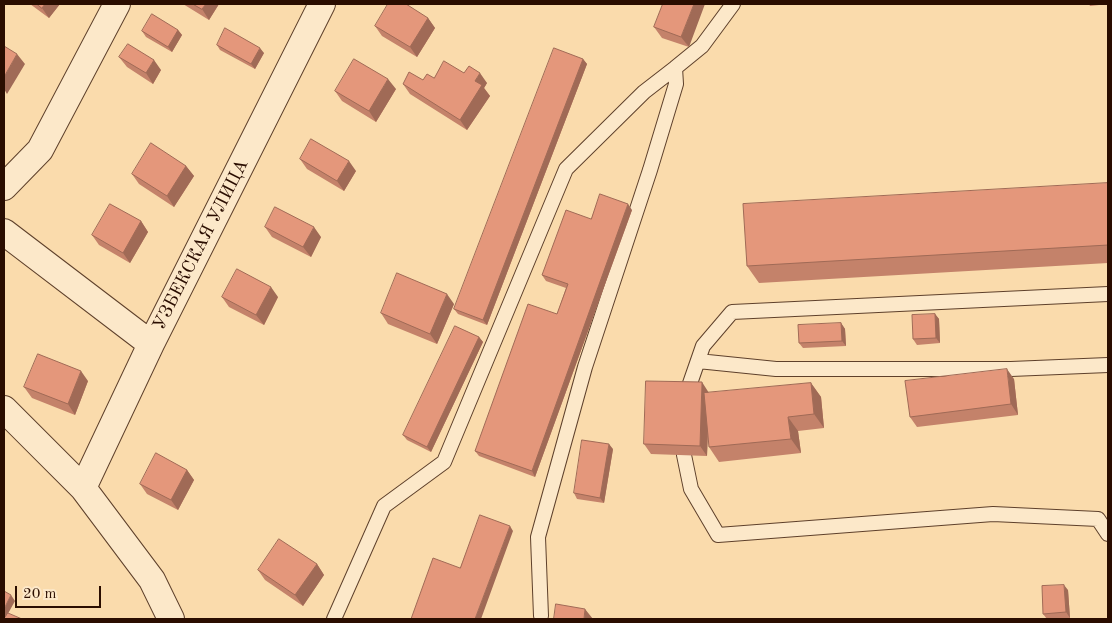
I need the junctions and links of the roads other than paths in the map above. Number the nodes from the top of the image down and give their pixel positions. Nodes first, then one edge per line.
1 (118, 4) edge
2 (322, 4) edge
3 (733, 4) edge
4 (675, 68) junction
5 (4, 187) edge
6 (4, 232) edge
7 (1108, 294) edge
8 (151, 344) junction
9 (698, 361) junction
10 (1108, 365) edge
11 (687, 392) edge
12 (4, 409) edge
13 (684, 455) edge
14 (83, 488) junction
15 (1108, 534) edge
16 (541, 616) dead end
17 (171, 619) edge
18 (334, 619) edge

1 - 5 street
2 - 8 street, УЗБЕКСКАЯ УЛИЦА
3 - 4 lane
4 - 16 lane
4 - 18 lane
6 - 8 street
7 - 9 lane
8 - 14 street, УЗБЕКСКАЯ УЛИЦА
9 - 10 lane
9 - 11 lane
12 - 14 street
13 - 15 lane
14 - 17 street

